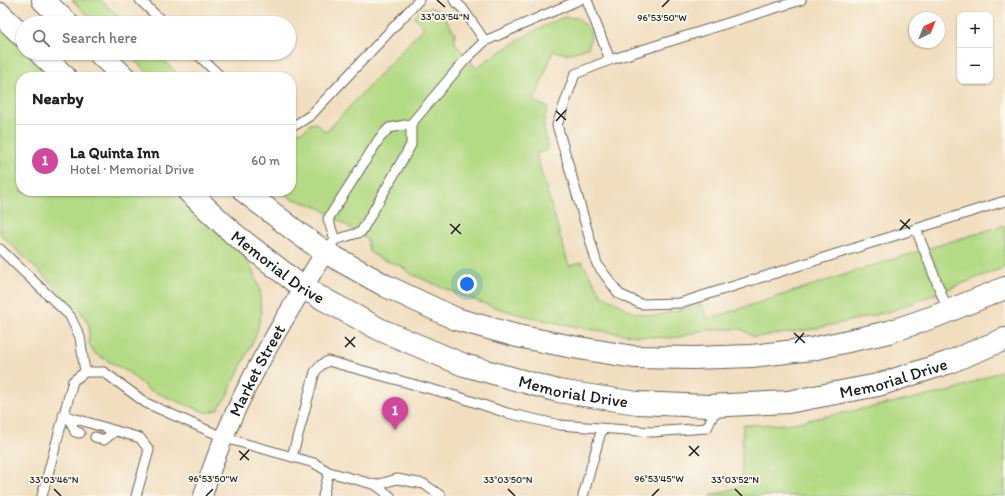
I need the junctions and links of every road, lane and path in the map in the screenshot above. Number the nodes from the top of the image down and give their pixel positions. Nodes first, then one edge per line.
1 (43, 0) edge
2 (140, 0) edge
3 (419, 0) edge
4 (454, 0) edge
5 (579, 0) edge
6 (587, 0) edge
7 (801, 0) edge
8 (0, 14) edge
9 (60, 16) edge
10 (157, 16) edge
11 (16, 29) edge
12 (486, 41) junction
13 (47, 60) edge
14 (106, 60) edge
15 (203, 60) edge
16 (610, 60) junction
17 (60, 72) edge
18 (119, 72) edge
19 (216, 72) edge
20 (296, 124) edge
21 (411, 124) junction
22 (193, 196) edge
23 (250, 196) edge
24 (1005, 201) edge
25 (916, 229) junction
26 (330, 246) junction
27 (0, 249) edge
28 (303, 288) junction
29 (1005, 288) edge
30 (948, 311) junction
31 (1005, 339) edge
32 (85, 372) junction
33 (718, 406) junction
34 (66, 416) junction
35 (602, 428) junction
36 (115, 430) junction
37 (80, 433) dead end
38 (95, 437) dead end
39 (225, 438) junction
40 (292, 457) junction
41 (329, 472) junction
42 (376, 484) junction
43 (42, 496) edge
44 (136, 496) edge
45 (203, 496) edge
46 (323, 496) edge
47 (390, 496) edge
48 (441, 496) edge
49 (583, 496) edge

1 - 9 street
2 - 10 lane
3 - 20 lane
4 - 12 lane
5 - 12 lane
6 - 16 lane
7 - 16 lane
8 - 11 street
12 - 21 lane
13 - 17 street
14 - 18 street
15 - 19 lane
16 - 25 lane
21 - 26 lane
21 - 26 lane
22 - 28 street, Memorial Drive
23 - 26 street
24 - 25 lane
25 - 30 lane
26 - 28 street, Market Street
26 - 30 street
27 - 32 lane
28 - 33 street, Memorial Drive
28 - 39 street, Market Street
29 - 30 street
31 - 33 street, Memorial Drive
32 - 34 lane
32 - 39 lane
33 - 35 lane
34 - 36 lane
34 - 37 lane
34 - 43 lane
35 - 40 lane
35 - 49 lane
36 - 38 lane
36 - 44 lane
39 - 40 lane
39 - 45 street, Market Street
40 - 41 lane
41 - 42 lane
41 - 46 lane
42 - 47 lane
42 - 48 lane

